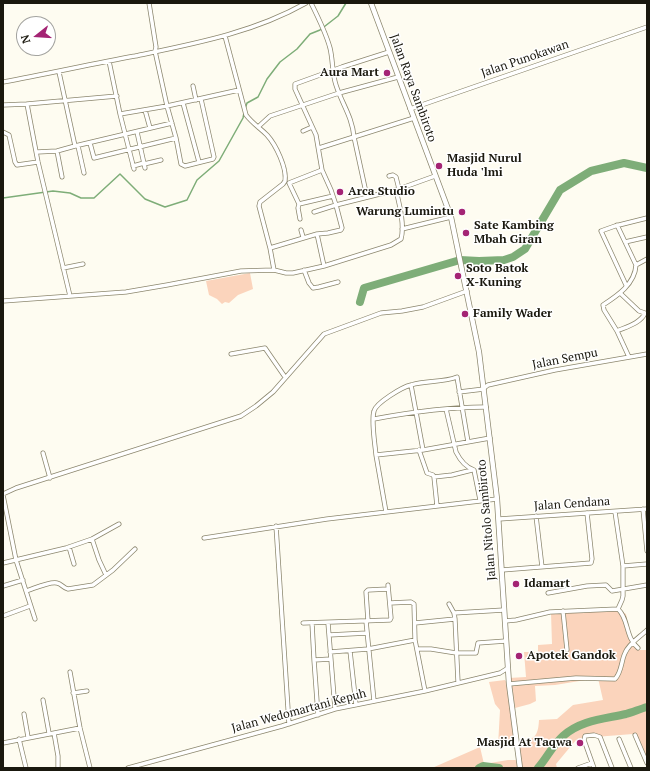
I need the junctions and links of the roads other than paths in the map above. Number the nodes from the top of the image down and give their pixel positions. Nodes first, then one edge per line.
1 (149, 3) edge
2 (306, 3) edge
3 (311, 3) edge
4 (371, 3) edge
5 (647, 27) edge
6 (225, 36) junction
7 (155, 51) junction
8 (390, 52) junction
9 (110, 61) junction
10 (333, 71) junction
11 (59, 72) junction
12 (398, 77) junction
13 (3, 82) edge
14 (193, 86) dead end
15 (239, 90) junction
16 (339, 93) junction
17 (117, 96) junction
18 (201, 99) junction
19 (196, 100) junction
20 (66, 101) junction
21 (183, 103) junction
22 (27, 104) junction
23 (3, 105) edge
24 (302, 105) junction
25 (167, 106) junction
26 (145, 110) junction
27 (410, 110) junction
28 (120, 114) junction
29 (414, 118) junction
30 (172, 123) junction
31 (258, 127) junction
32 (312, 127) junction
33 (150, 128) junction
34 (303, 131) dead end
35 (3, 132) edge
36 (137, 132) junction
37 (125, 134) junction
38 (354, 137) junction
39 (176, 138) junction
40 (90, 143) junction
41 (76, 146) junction
42 (140, 147) junction
43 (319, 148) junction
44 (129, 150) junction
45 (57, 151) junction
46 (37, 152) junction
47 (161, 160) dead end
48 (38, 162) junction
49 (199, 162) junction
50 (145, 165) junction
51 (322, 170) junction
52 (84, 173) dead end
53 (389, 176) dead end
54 (435, 176) junction
55 (62, 177) dead end
56 (284, 183) junction
57 (289, 183) junction
58 (397, 189) junction
59 (333, 196) junction
60 (367, 197) junction
61 (299, 204) junction
62 (336, 206) junction
63 (314, 212) dead end
64 (451, 217) junction
65 (647, 218) edge
66 (300, 219) dead end
67 (617, 225) junction
68 (402, 229) junction
69 (301, 230) dead end
70 (317, 234) junction
71 (303, 237) junction
72 (647, 237) edge
73 (625, 242) junction
74 (270, 248) junction
75 (647, 259) edge
76 (83, 264) dead end
77 (636, 265) junction
78 (324, 266) junction
79 (63, 268) junction
80 (274, 270) junction
81 (304, 270) junction
82 (463, 271) joint
83 (338, 282) dead end
84 (626, 285) junction
85 (467, 291) junction
86 (620, 293) junction
87 (70, 296) junction
88 (3, 301) edge
89 (646, 312) edge
90 (617, 331) junction
91 (231, 354) dead end
92 (647, 354) edge
93 (630, 357) junction
94 (286, 377) junction
95 (411, 385) junction
96 (485, 386) junction
97 (459, 392) junction
98 (462, 407) junction
99 (486, 407) junction
100 (446, 409) junction
101 (417, 411) junction
102 (374, 419) junction
103 (490, 438) junction
104 (468, 442) junction
105 (454, 445) junction
106 (421, 450) junction
107 (43, 453) dead end
108 (376, 455) junction
109 (474, 470) junction
110 (434, 477) junction
111 (50, 478) junction
112 (3, 494) edge
113 (497, 499) junction
114 (480, 500) junction
115 (437, 506) junction
116 (645, 509) edge
117 (386, 512) junction
118 (615, 512) junction
119 (587, 513) junction
120 (536, 516) junction
121 (498, 519) junction
122 (119, 524) dead end
123 (276, 526) junction
124 (204, 538) dead end
125 (92, 539) junction
126 (69, 547) junction
127 (135, 549) dead end
128 (647, 551) edge
129 (16, 560) junction
130 (3, 563) edge
131 (74, 564) dead end
132 (647, 564) edge
133 (623, 566) junction
134 (542, 567) junction
135 (502, 570) junction
136 (106, 575) junction
137 (23, 580) junction
138 (647, 585) edge
139 (3, 586) edge
140 (622, 589) junction
141 (26, 591) junction
142 (548, 593) dead end
143 (390, 603) junction
144 (449, 604) dead end
145 (30, 606) junction
146 (618, 608) junction
147 (504, 610) junction
148 (563, 611) junction
149 (454, 613) junction
150 (3, 616) edge
151 (36, 619) dead end
152 (455, 619) junction
153 (367, 621) junction
154 (505, 621) junction
155 (328, 622) junction
156 (303, 623) dead end
157 (312, 623) junction
158 (414, 623) junction
159 (647, 630) edge
160 (367, 633) junction
161 (329, 635) junction
162 (415, 640) junction
163 (506, 640) junction
164 (632, 643) junction
165 (638, 648) dead end
166 (368, 649) junction
167 (417, 649) junction
168 (566, 650) dead end
169 (350, 651) junction
170 (330, 652) junction
171 (456, 653) junction
172 (314, 660) junction
173 (331, 660) junction
174 (508, 668) junction
175 (70, 672) dead end
176 (500, 673) junction
177 (508, 677) junction
178 (458, 682) junction
179 (509, 684) junction
180 (87, 691) dead end
181 (425, 691) junction
182 (74, 693) junction
183 (43, 700) dead end
184 (374, 701) junction
185 (356, 705) junction
186 (335, 710) junction
187 (24, 714) dead end
188 (318, 715) junction
189 (289, 724) junction
190 (80, 728) junction
191 (49, 733) junction
192 (54, 733) junction
193 (635, 735) dead end
194 (28, 737) junction
195 (20, 739) junction
196 (619, 739) dead end
197 (3, 743) edge
198 (592, 763) junction
199 (647, 763) edge
200 (26, 768) edge
201 (58, 768) edge
202 (90, 768) edge
203 (128, 768) edge
204 (520, 768) edge
205 (578, 768) edge
206 (594, 768) edge
207 (612, 768) edge
208 (630, 768) edge

1 - 7 street
2 - 6 street
3 - 10 street
4 - 8 street, Jalan Raya Sambiroto
5 - 27 street, Jalan Punokawan
6 - 7 street
6 - 15 street
7 - 9 street
7 - 25 street
8 - 10 street
8 - 12 street, Jalan Raya Sambiroto
9 - 11 street
9 - 17 street
10 - 16 street
10 - 24 street
11 - 13 street
11 - 20 street
12 - 16 street
12 - 27 street, Jalan Raya Sambiroto
14 - 19 street
15 - 18 street
15 - 31 street
16 - 24 street
16 - 38 street
17 - 20 street
17 - 28 street
18 - 19 street
18 - 49 street
19 - 21 street
20 - 22 street
20 - 41 street
21 - 25 street
21 - 49 street
22 - 23 street
22 - 46 street
24 - 31 street
24 - 32 street
25 - 26 street
25 - 30 street
26 - 28 street
26 - 33 street
27 - 29 street, Jalan Raya Sambiroto
28 - 37 street
29 - 38 street
29 - 54 street, Jalan Raya Sambiroto
30 - 33 street
30 - 39 street
31 - 56 street
32 - 34 street
32 - 43 street
33 - 36 street
35 - 48 street
36 - 37 street
36 - 42 street
37 - 40 street
37 - 44 street
38 - 43 street
38 - 60 street
39 - 42 street
39 - 49 street
40 - 41 street
40 - 44 street
41 - 45 street
41 - 52 street
42 - 44 street
42 - 50 street
43 - 51 street
44 - 50 street
45 - 46 street
45 - 55 street
46 - 48 street
47 - 50 street
48 - 79 street
51 - 57 street
51 - 59 street
53 - 58 street
54 - 58 street
54 - 64 street, Jalan Raya Sambiroto
56 - 57 street
56 - 74 street
57 - 61 street
58 - 60 street
58 - 68 street
59 - 61 street
59 - 62 street
60 - 62 street
61 - 66 street
62 - 63 street
62 - 70 street
64 - 68 street
64 - 82 street, Jalan Raya Sambiroto
65 - 67 street
67 - 73 street
67 - 84 street
68 - 78 street
69 - 71 street
70 - 71 street
70 - 78 street
71 - 74 street
72 - 73 street
73 - 77 street
74 - 80 street
75 - 77 street
76 - 79 street
77 - 84 street
78 - 81 street
79 - 87 street
80 - 81 street
80 - 87 street
81 - 83 street
82 - 85 street, Jalan Nitolo Sambiroto
84 - 86 street
85 - 94 street
85 - 96 street, Jalan Nitolo Sambiroto
86 - 89 street
86 - 90 street
87 - 88 street
89 - 90 street
90 - 93 street
91 - 94 street
92 - 93 street, Jalan Sempu
93 - 96 street, Jalan Sempu
94 - 111 street
95 - 97 street
95 - 101 street
95 - 102 street
96 - 97 street, Jalan Sempu
96 - 99 street, Jalan Nitolo Sambiroto
97 - 98 street
98 - 99 street
98 - 100 street
98 - 104 street
99 - 103 street, Jalan Nitolo Sambiroto
100 - 101 street
100 - 105 street
101 - 102 street
101 - 106 street
102 - 108 street
103 - 104 street
103 - 113 street, Jalan Nitolo Sambiroto
104 - 105 street
105 - 106 street
105 - 109 street
106 - 108 street
106 - 110 street
107 - 111 street
108 - 117 street
109 - 110 street
109 - 114 street
110 - 115 street
111 - 112 street
112 - 129 street
113 - 114 street
113 - 121 street, Jalan Nitolo Sambiroto
114 - 115 street
115 - 117 street
116 - 118 street, Jalan Cendana
116 - 128 street
117 - 123 street
118 - 119 street, Jalan Cendana
118 - 133 street
119 - 120 street, Jalan Cendana
119 - 134 street
120 - 121 street, Jalan Cendana
120 - 134 street
121 - 135 street, Jalan Nitolo Sambiroto
122 - 125 street
123 - 124 street
123 - 189 street
125 - 126 street
125 - 136 street
126 - 129 street
126 - 131 street
127 - 136 street
129 - 130 street
129 - 137 street
132 - 133 street
133 - 140 street
134 - 135 street
135 - 147 street, Jalan Nitolo Sambiroto
136 - 141 street
137 - 139 street
137 - 141 street
138 - 140 street
140 - 142 street
140 - 146 street
141 - 145 street
143 - 153 street
143 - 153 street
143 - 158 street
144 - 149 street
145 - 150 street
145 - 151 street
146 - 148 street
146 - 164 street
147 - 149 street
147 - 154 street, Jalan Nitolo Sambiroto
148 - 154 street
148 - 168 street
149 - 152 street
152 - 158 street
152 - 171 street
153 - 155 street
153 - 160 street
154 - 163 street, Jalan Nitolo Sambiroto
155 - 157 street
155 - 161 street
156 - 157 street
157 - 172 street
158 - 162 street
159 - 164 street
160 - 161 street
160 - 166 street
161 - 170 street
162 - 166 street
162 - 167 street
163 - 171 street
163 - 174 street, Jalan Nitolo Sambiroto
164 - 165 street
164 - 179 street
166 - 169 street
166 - 184 street
167 - 171 street
167 - 181 street
169 - 170 street
169 - 185 street
170 - 173 street
171 - 178 street
172 - 173 street
172 - 188 street
173 - 186 street
174 - 176 street, Jalan Wedomartani Kepuh
174 - 177 street, Jalan Nitolo Sambiroto
175 - 182 street
176 - 177 street
176 - 178 street, Jalan Wedomartani Kepuh
177 - 179 street, Jalan Nitolo Sambiroto
178 - 181 street, Jalan Wedomartani Kepuh
179 - 204 street, Jalan Nitolo Sambiroto
180 - 182 street
181 - 184 street, Jalan Wedomartani Kepuh
182 - 190 street
183 - 191 street
184 - 185 street, Jalan Wedomartani Kepuh
185 - 186 street, Jalan Wedomartani Kepuh
186 - 188 street, Jalan Wedomartani Kepuh
187 - 194 street
188 - 189 street, Jalan Wedomartani Kepuh
189 - 203 street, Jalan Wedomartani Kepuh
190 - 192 street
190 - 202 street
191 - 192 street
191 - 194 street
192 - 201 street
193 - 199 street
194 - 195 street
195 - 197 street
195 - 200 street
196 - 208 street
198 - 205 street
198 - 206 street
198 - 207 street

